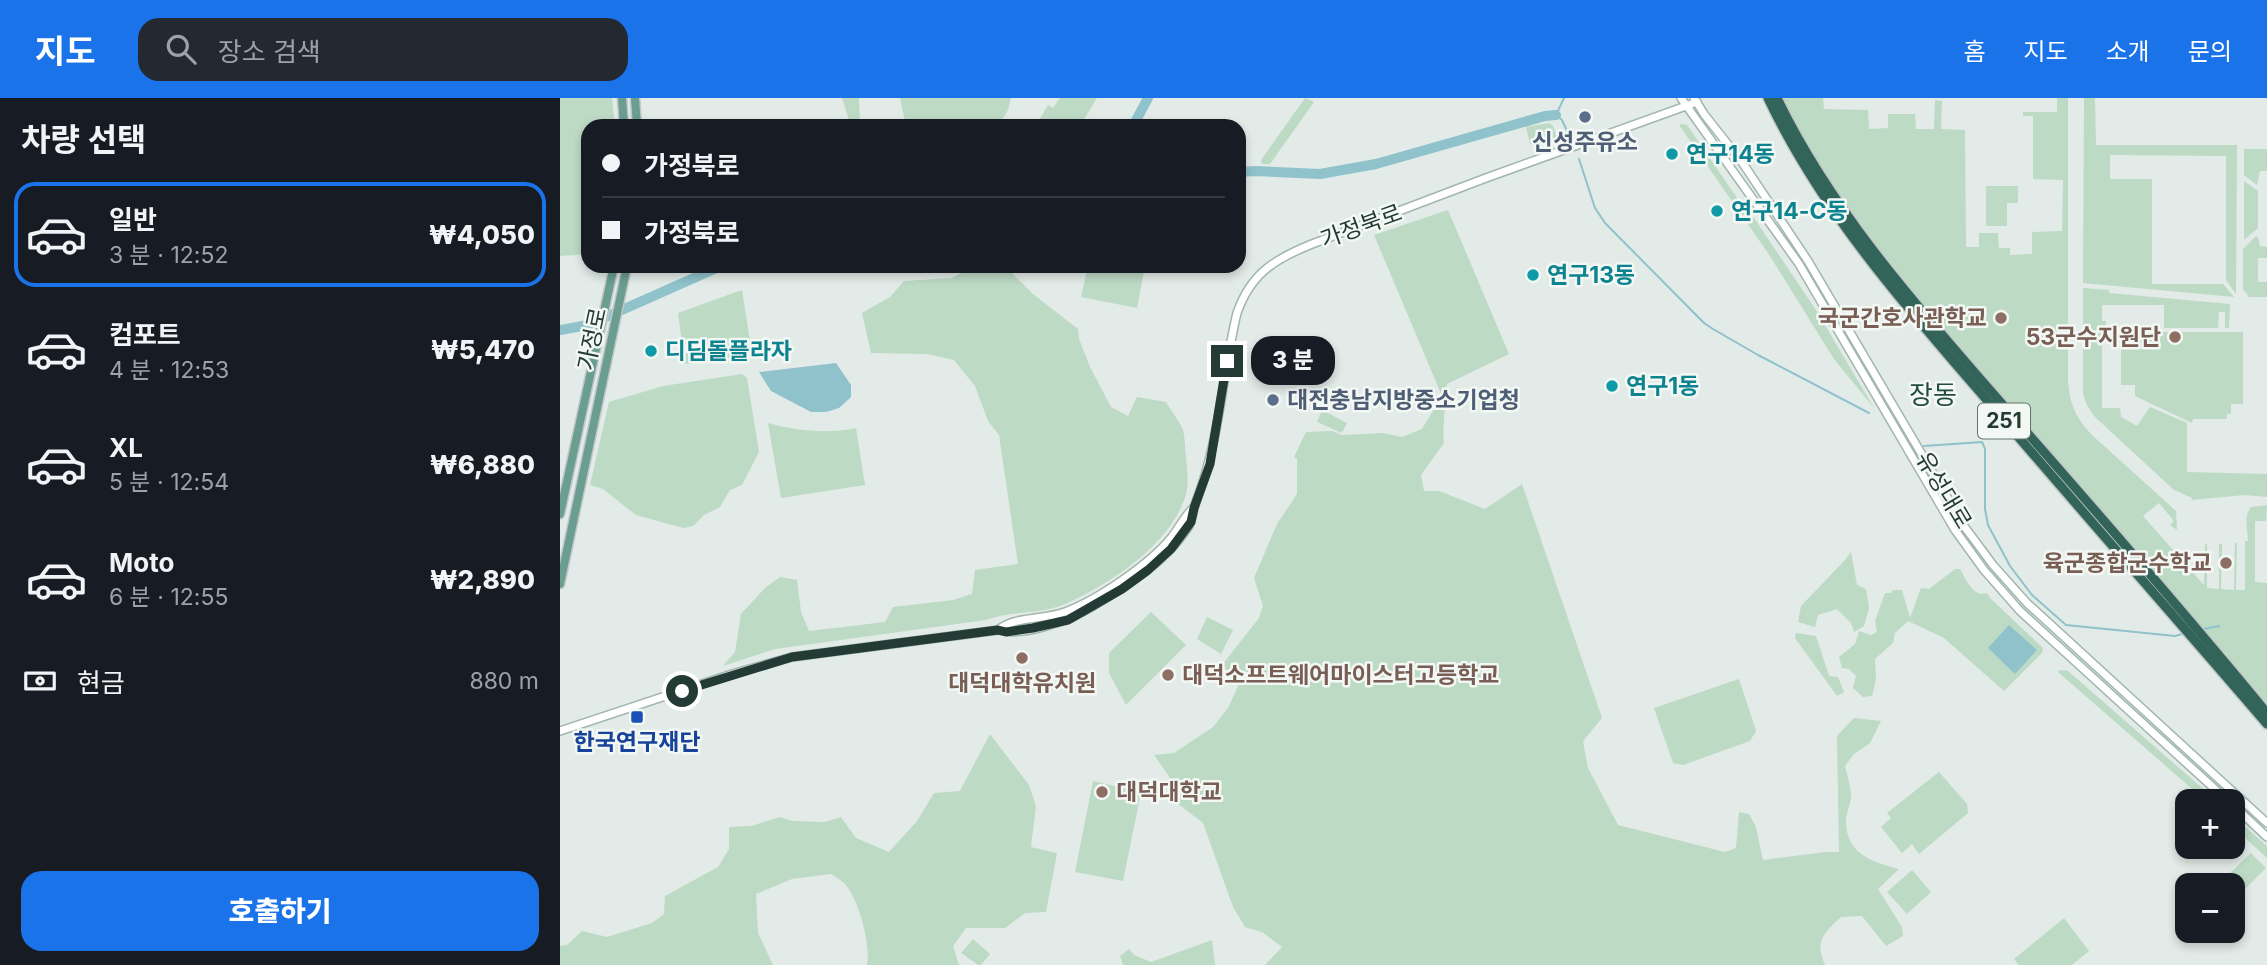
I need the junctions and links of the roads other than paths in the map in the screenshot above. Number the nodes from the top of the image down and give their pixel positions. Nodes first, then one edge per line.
1 (622, 98) edge
2 (635, 98) edge
3 (1681, 98) edge
4 (1768, 98) edge
5 (1777, 98) edge
6 (1695, 100) edge
7 (1688, 106) junction
8 (624, 119) edge
9 (636, 119) edge
10 (613, 273) edge
11 (626, 273) edge
12 (560, 514) edge
13 (560, 584) edge
14 (2267, 713) edge
15 (2267, 724) edge
16 (560, 731) edge
17 (2215, 789) edge
18 (2245, 817) edge
19 (2267, 823) edge
20 (2267, 837) edge

1 - 8 main road
2 - 9 main road
3 - 7 main road, 유성대로
4 - 15 highway, 251
5 - 14 highway, 251
6 - 7 main road, 가정북로
6 - 19 main road, 유성대로
7 - 16 main road, 가정북로
7 - 17 main road, 유성대로
10 - 12 main road, 가정로
11 - 13 main road, 가정로
18 - 20 main road

